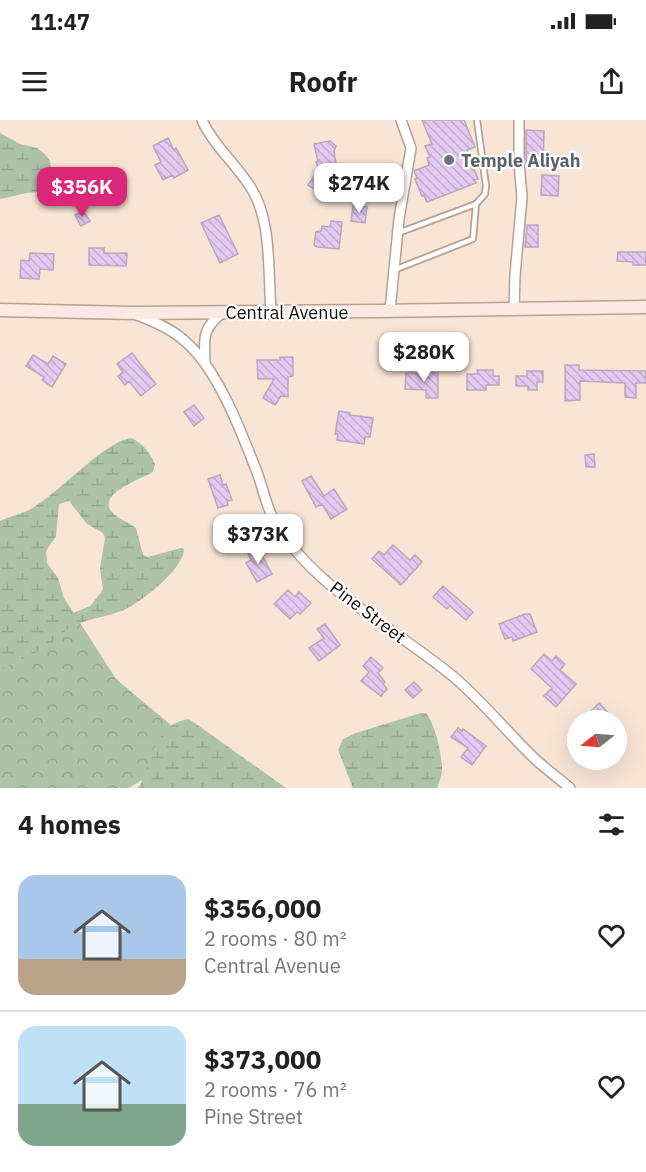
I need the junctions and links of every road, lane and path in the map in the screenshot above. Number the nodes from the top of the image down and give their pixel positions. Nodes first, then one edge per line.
1 (202, 120) edge
2 (401, 120) edge
3 (477, 120) edge
4 (519, 120) edge
5 (476, 204) junction
6 (398, 233) junction
7 (394, 270) junction
8 (646, 307) edge
9 (0, 310) edge
10 (390, 310) junction
11 (514, 310) junction
12 (271, 311) junction
13 (223, 312) junction
14 (132, 313) junction
15 (205, 363) junction
16 (570, 788) edge

1 - 12 street
2 - 6 street
3 - 5 lane
4 - 11 street
5 - 6 lane
5 - 7 lane
6 - 7 street
7 - 10 street
8 - 11 main road, Central Avenue
9 - 14 main road, Central Avenue
10 - 11 main road, Central Avenue
10 - 12 main road, Central Avenue
12 - 13 main road, Central Avenue
13 - 14 main road, Central Avenue
13 - 15 street
14 - 15 street, Pine Street
15 - 16 street, Pine Street

